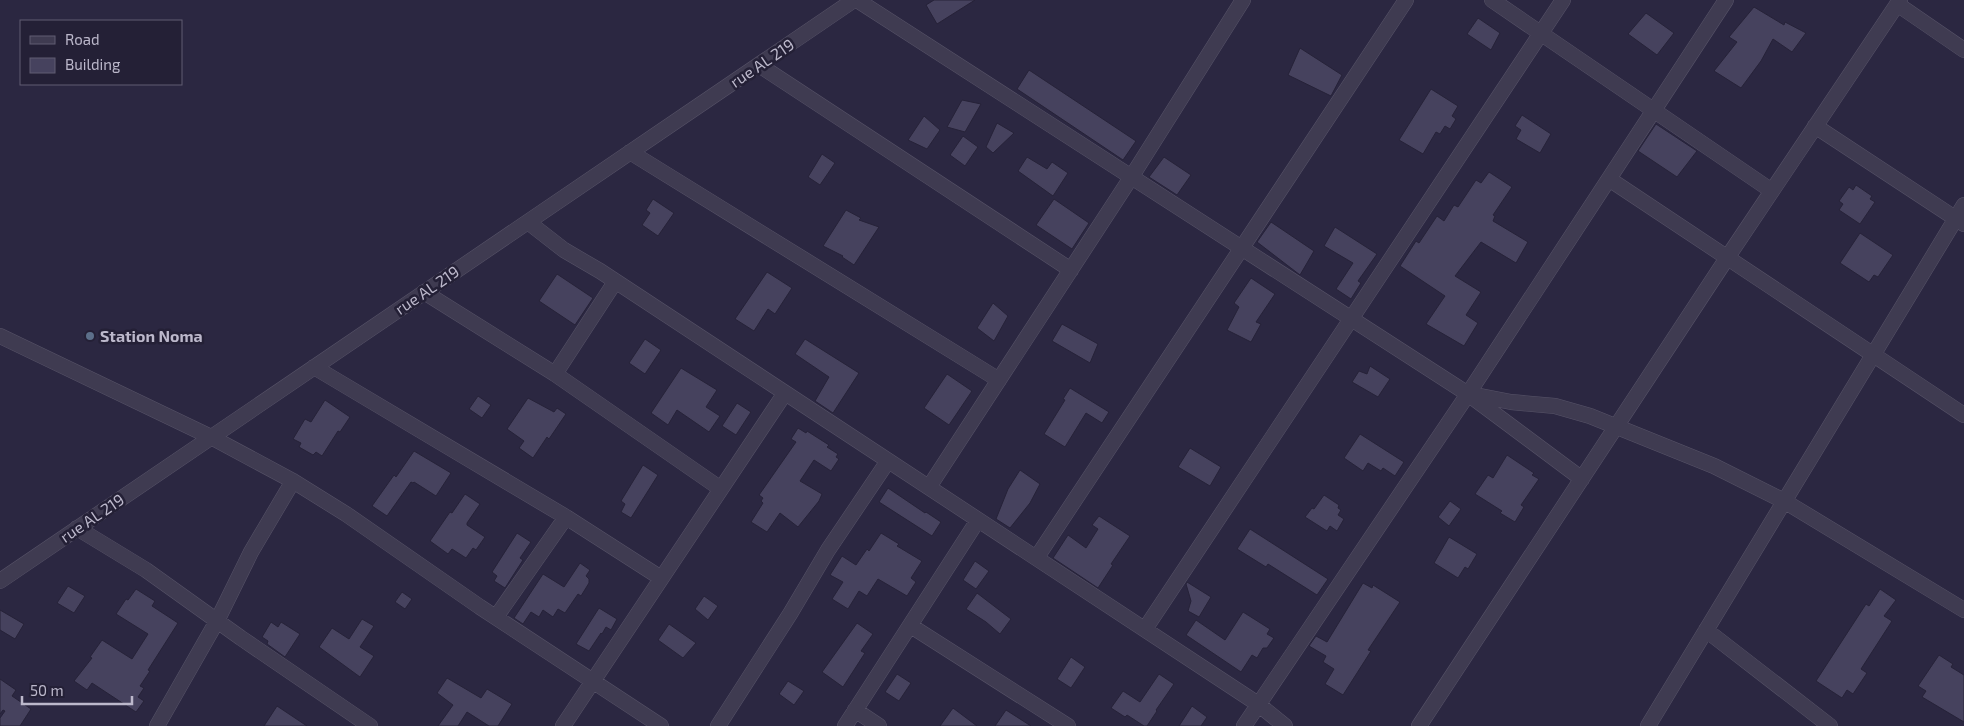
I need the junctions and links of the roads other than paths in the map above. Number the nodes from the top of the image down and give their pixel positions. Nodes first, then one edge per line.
1 (855, 0) edge
2 (1243, 0) edge
3 (1406, 0) edge
4 (1492, 0) edge
5 (1563, 0) edge
6 (1726, 0) edge
7 (1898, 2) edge
8 (1541, 33) junction
9 (1964, 50) edge
10 (759, 64) junction
11 (1654, 110) junction
12 (1815, 126) junction
13 (630, 152) junction
14 (1132, 176) junction
15 (1609, 179) junction
16 (1772, 191) junction
17 (1964, 205) edge
18 (1960, 221) edge
19 (528, 222) junction
20 (1242, 248) junction
21 (1727, 258) junction
22 (1071, 270) junction
23 (615, 282) junction
24 (424, 292) junction
25 (1352, 318) junction
26 (0, 336) edge
27 (1872, 355) junction
28 (314, 368) junction
29 (555, 374) junction
30 (999, 380) junction
31 (785, 393) junction
32 (1468, 394) junction
33 (1964, 415) edge
34 (1617, 425) junction
35 (211, 437) junction
36 (888, 461) junction
37 (1582, 479) junction
38 (293, 481) junction
39 (929, 487) junction
40 (721, 489) junction
41 (1784, 501) junction
42 (566, 518) junction
43 (978, 520) junction
44 (77, 528) junction
45 (1037, 557) junction
46 (661, 578) junction
47 (0, 581) edge
48 (1964, 610) edge
49 (496, 618) junction
50 (217, 621) junction
51 (911, 626) junction
52 (1145, 629) junction
53 (1706, 630) junction
54 (593, 681) junction
55 (1258, 704) junction
56 (856, 710) junction
57 (157, 726) edge
58 (370, 726) edge
59 (563, 726) edge
60 (661, 726) edge
61 (718, 726) edge
62 (845, 726) edge
63 (879, 726) edge
64 (1068, 726) edge
65 (1244, 726) edge
66 (1285, 726) edge
67 (1419, 726) edge
68 (1648, 726) edge
69 (1830, 726) edge

1 - 10 street, rue AL 219
1 - 14 street
2 - 14 street
3 - 20 street
4 - 8 street
5 - 8 street
6 - 11 street
7 - 9 street
7 - 12 street
8 - 11 street
8 - 25 street
10 - 13 street, rue AL 219
10 - 22 street
11 - 15 street
11 - 16 street
12 - 16 street
12 - 18 street
13 - 19 street, rue AL 219
13 - 30 street
14 - 20 street
14 - 22 street
15 - 21 street
15 - 32 street
16 - 21 street
17 - 18 street
18 - 27 street
19 - 23 street
19 - 24 street, rue AL 219
20 - 25 street
20 - 45 street
21 - 27 street
21 - 34 street
22 - 30 street
23 - 29 street
23 - 31 street
24 - 28 street, rue AL 219
24 - 29 street
25 - 32 street
25 - 52 street
26 - 35 street
27 - 33 street
27 - 41 street
28 - 35 street, rue AL 219
28 - 42 street
29 - 40 street
30 - 39 street
31 - 36 street
31 - 40 street
32 - 34 street
32 - 37 street
32 - 55 street
34 - 37 street
34 - 41 street
35 - 38 street
35 - 44 street, rue AL 219
36 - 39 street
36 - 61 street
37 - 67 street
38 - 49 street
38 - 50 street
39 - 43 street
40 - 46 street
41 - 48 street
41 - 53 street
42 - 46 street
42 - 49 street
43 - 45 street
43 - 51 street
44 - 47 street, rue AL 219
44 - 50 street
45 - 52 street
46 - 54 street
49 - 54 street
50 - 57 street
50 - 58 street
51 - 56 street
51 - 64 street
52 - 55 street
53 - 68 street
53 - 69 street
54 - 59 street
54 - 60 street
55 - 65 street
55 - 66 street
56 - 62 street
56 - 63 street

